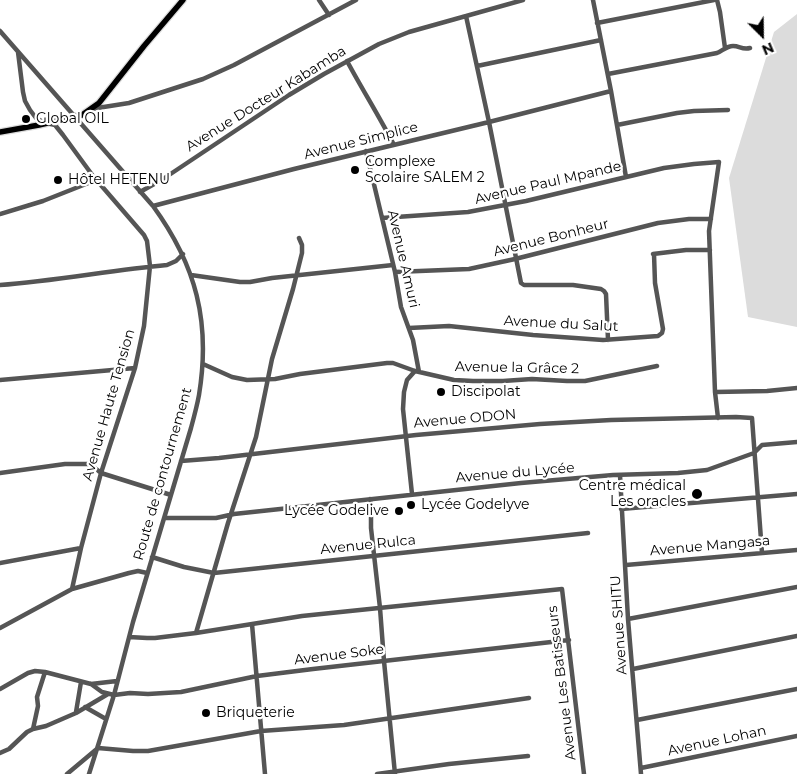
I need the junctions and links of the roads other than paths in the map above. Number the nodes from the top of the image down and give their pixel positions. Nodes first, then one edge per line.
1 (319, 0) edge
2 (356, 0) edge
3 (523, 0) edge
4 (593, 0) edge
5 (715, 0) edge
6 (180, 1) edge
7 (329, 15) junction
8 (466, 16) junction
9 (597, 23) junction
10 (0, 32) edge
11 (601, 40) junction
12 (725, 48) junction
13 (750, 48) dead end
14 (18, 52) junction
15 (347, 61) junction
16 (477, 66) junction
17 (608, 74) junction
18 (611, 91) junction
19 (90, 110) junction
20 (728, 110) dead end
21 (74, 117) junction
22 (489, 122) junction
23 (49, 123) junction
24 (617, 125) junction
25 (0, 132) edge
26 (394, 145) junction
27 (366, 151) junction
28 (626, 177) junction
29 (96, 180) junction
30 (140, 192) junction
31 (505, 205) junction
32 (152, 206) junction
33 (0, 214) edge
34 (382, 218) junction
35 (711, 219) junction
36 (299, 238) dead end
37 (710, 250) junction
38 (183, 254) junction
39 (515, 259) junction
40 (393, 265) junction
41 (150, 266) junction
42 (395, 272) junction
43 (191, 275) junction
44 (296, 276) junction
45 (0, 285) edge
46 (409, 328) junction
47 (608, 340) junction
48 (203, 364) junction
49 (657, 366) dead end
50 (134, 368) junction
51 (417, 372) junction
52 (268, 379) junction
53 (0, 380) edge
54 (797, 388) edge
55 (715, 392) junction
56 (718, 418) junction
57 (406, 436) junction
58 (797, 442) edge
59 (754, 452) junction
60 (250, 455) junction
61 (181, 461) junction
62 (0, 473) edge
63 (101, 473) junction
64 (620, 475) junction
65 (412, 494) junction
66 (797, 494) edge
67 (171, 495) junction
68 (758, 498) junction
69 (370, 499) junction
70 (621, 509) junction
71 (231, 515) junction
72 (164, 518) junction
73 (588, 533) dead end
74 (81, 548) junction
75 (797, 550) edge
76 (762, 553) junction
77 (374, 556) junction
78 (152, 557) junction
79 (0, 563) edge
80 (626, 565) junction
81 (148, 573) junction
82 (214, 573) junction
83 (797, 587) edge
84 (72, 589) junction
85 (380, 608) junction
86 (628, 619) junction
87 (252, 624) junction
88 (0, 628) edge
89 (196, 633) junction
90 (797, 636) edge
91 (128, 637) junction
92 (569, 640) junction
93 (384, 661) junction
94 (633, 670) junction
95 (45, 672) junction
96 (257, 676) junction
97 (116, 681) junction
98 (81, 682) junction
99 (90, 684) junction
100 (0, 689) edge
101 (797, 689) edge
102 (108, 694) junction
103 (114, 695) junction
104 (529, 698) dead end
105 (86, 707) junction
106 (76, 713) junction
107 (389, 718) junction
108 (106, 719) junction
109 (637, 720) junction
110 (33, 729) junction
111 (261, 731) junction
112 (797, 736) edge
113 (98, 748) junction
114 (0, 753) edge
115 (528, 756) dead end
116 (641, 768) junction
117 (395, 773) edge
118 (67, 774) edge
119 (89, 774) edge
120 (265, 774) edge
121 (377, 774) edge
122 (584, 774) edge
123 (641, 774) edge

1 - 7 street
2 - 7 street
3 - 8 street, Avenue Docteur Kabamba
4 - 9 street
5 - 9 street
5 - 12 street
6 - 19 main road
7 - 19 street
8 - 15 street, Avenue Docteur Kabamba
8 - 16 street
9 - 11 street
10 - 14 street, Route de contournement
11 - 16 street
11 - 17 street
12 - 13 street
12 - 17 street
14 - 21 street, Route de contournement
14 - 23 street, Avenue Haute Tension
15 - 26 street
15 - 30 street, Avenue Docteur Kabamba
16 - 22 street
17 - 18 street
18 - 22 street, Avenue Simplice
18 - 24 street
19 - 21 main road
20 - 24 street
21 - 23 main road
21 - 30 street, Route de contournement
22 - 26 street, Avenue Simplice
22 - 31 street
23 - 25 main road
23 - 29 street, Avenue Haute Tension
24 - 28 street
26 - 27 street, Avenue Simplice
27 - 32 street, Avenue Simplice
27 - 34 street, Avenue Amuri
28 - 31 street, Avenue Paul Mpande
28 - 35 street, Avenue Paul Mpande
29 - 33 street
29 - 41 street, Avenue Haute Tension
30 - 32 street, Route de contournement
31 - 34 street, Avenue Paul Mpande
31 - 39 street
32 - 38 street, Route de contournement
34 - 40 street, Avenue Amuri
35 - 37 street
35 - 39 street, Avenue Bonheur
36 - 44 street
37 - 47 street, Avenue du Salut
37 - 55 street
38 - 41 street
38 - 43 street, Route de contournement
39 - 42 street, Avenue Bonheur
39 - 47 street
40 - 42 street, Avenue Amuri
40 - 44 street
41 - 45 street
41 - 50 street, Avenue Haute Tension
42 - 46 street, Avenue Amuri
43 - 44 street
43 - 48 street, Route de contournement
44 - 52 street
46 - 47 street, Avenue du Salut
46 - 51 street, Avenue Amuri
48 - 52 street, Avenue la Grâce 2
48 - 61 street, Route de contournement
49 - 51 street, Avenue la Grâce 2
50 - 53 street
50 - 63 street, Avenue Haute Tension
51 - 52 street, Avenue la Grâce 2
51 - 57 street
52 - 60 street
54 - 55 street
55 - 56 street
56 - 57 street, Avenue ODON
56 - 59 street, Avenue ODON
57 - 60 street, Avenue ODON
57 - 65 street
58 - 59 street, Avenue du Lycée
59 - 64 street, Avenue du Lycée
59 - 68 street
60 - 61 street, Avenue ODON
60 - 71 street
61 - 67 street, Route de contournement
62 - 63 street
63 - 67 street
63 - 74 street, Avenue Haute Tension
64 - 65 street, Avenue du Lycée
64 - 70 street, Avenue SHITU
65 - 69 street, Avenue du Lycée
66 - 68 street
67 - 72 street, Route de contournement
68 - 70 street
68 - 76 street
69 - 71 street, Avenue du Lycée
69 - 77 street
70 - 80 street, Avenue SHITU
71 - 72 street, Avenue du Lycée
71 - 82 street
72 - 78 street, Route de contournement
73 - 77 street, Avenue Rulca
74 - 79 street
74 - 84 street, Avenue Haute Tension
75 - 76 street, Avenue Mangasa
76 - 80 street, Avenue Mangasa
77 - 82 street, Avenue Rulca
77 - 85 street
78 - 81 street, Route de contournement
78 - 82 street, Avenue Rulca
80 - 86 street, Avenue SHITU
81 - 84 street
81 - 91 street, Route de contournement
82 - 89 street
83 - 86 street
84 - 88 street
85 - 87 street
85 - 92 street, Avenue Les Batisseurs
85 - 93 street
86 - 94 street, Avenue SHITU
87 - 89 street
87 - 96 street
89 - 91 street
90 - 94 street
91 - 97 street, Route de contournement
92 - 93 street, Avenue Soke
92 - 122 street, Avenue Les Batisseurs
93 - 96 street, Avenue Soke
93 - 107 street
94 - 109 street, Avenue SHITU
95 - 98 street
95 - 100 street
95 - 110 street
96 - 103 street, Avenue Soke
96 - 111 street
97 - 99 street
97 - 103 street, Route de contournement
98 - 99 street
98 - 106 street
99 - 102 street, Avenue Soke
101 - 109 street
102 - 103 street, Avenue Soke
102 - 105 street
103 - 108 street, Route de contournement
104 - 107 street
105 - 106 street
105 - 108 street
106 - 110 street
107 - 111 street
107 - 117 street
108 - 113 street, Route de contournement
109 - 116 street, Avenue SHITU
110 - 114 street
111 - 113 street
111 - 120 street
112 - 116 street, Avenue Lohan
113 - 118 street
113 - 119 street, Route de contournement
115 - 117 street
116 - 123 street, Avenue SHITU
117 - 121 street

